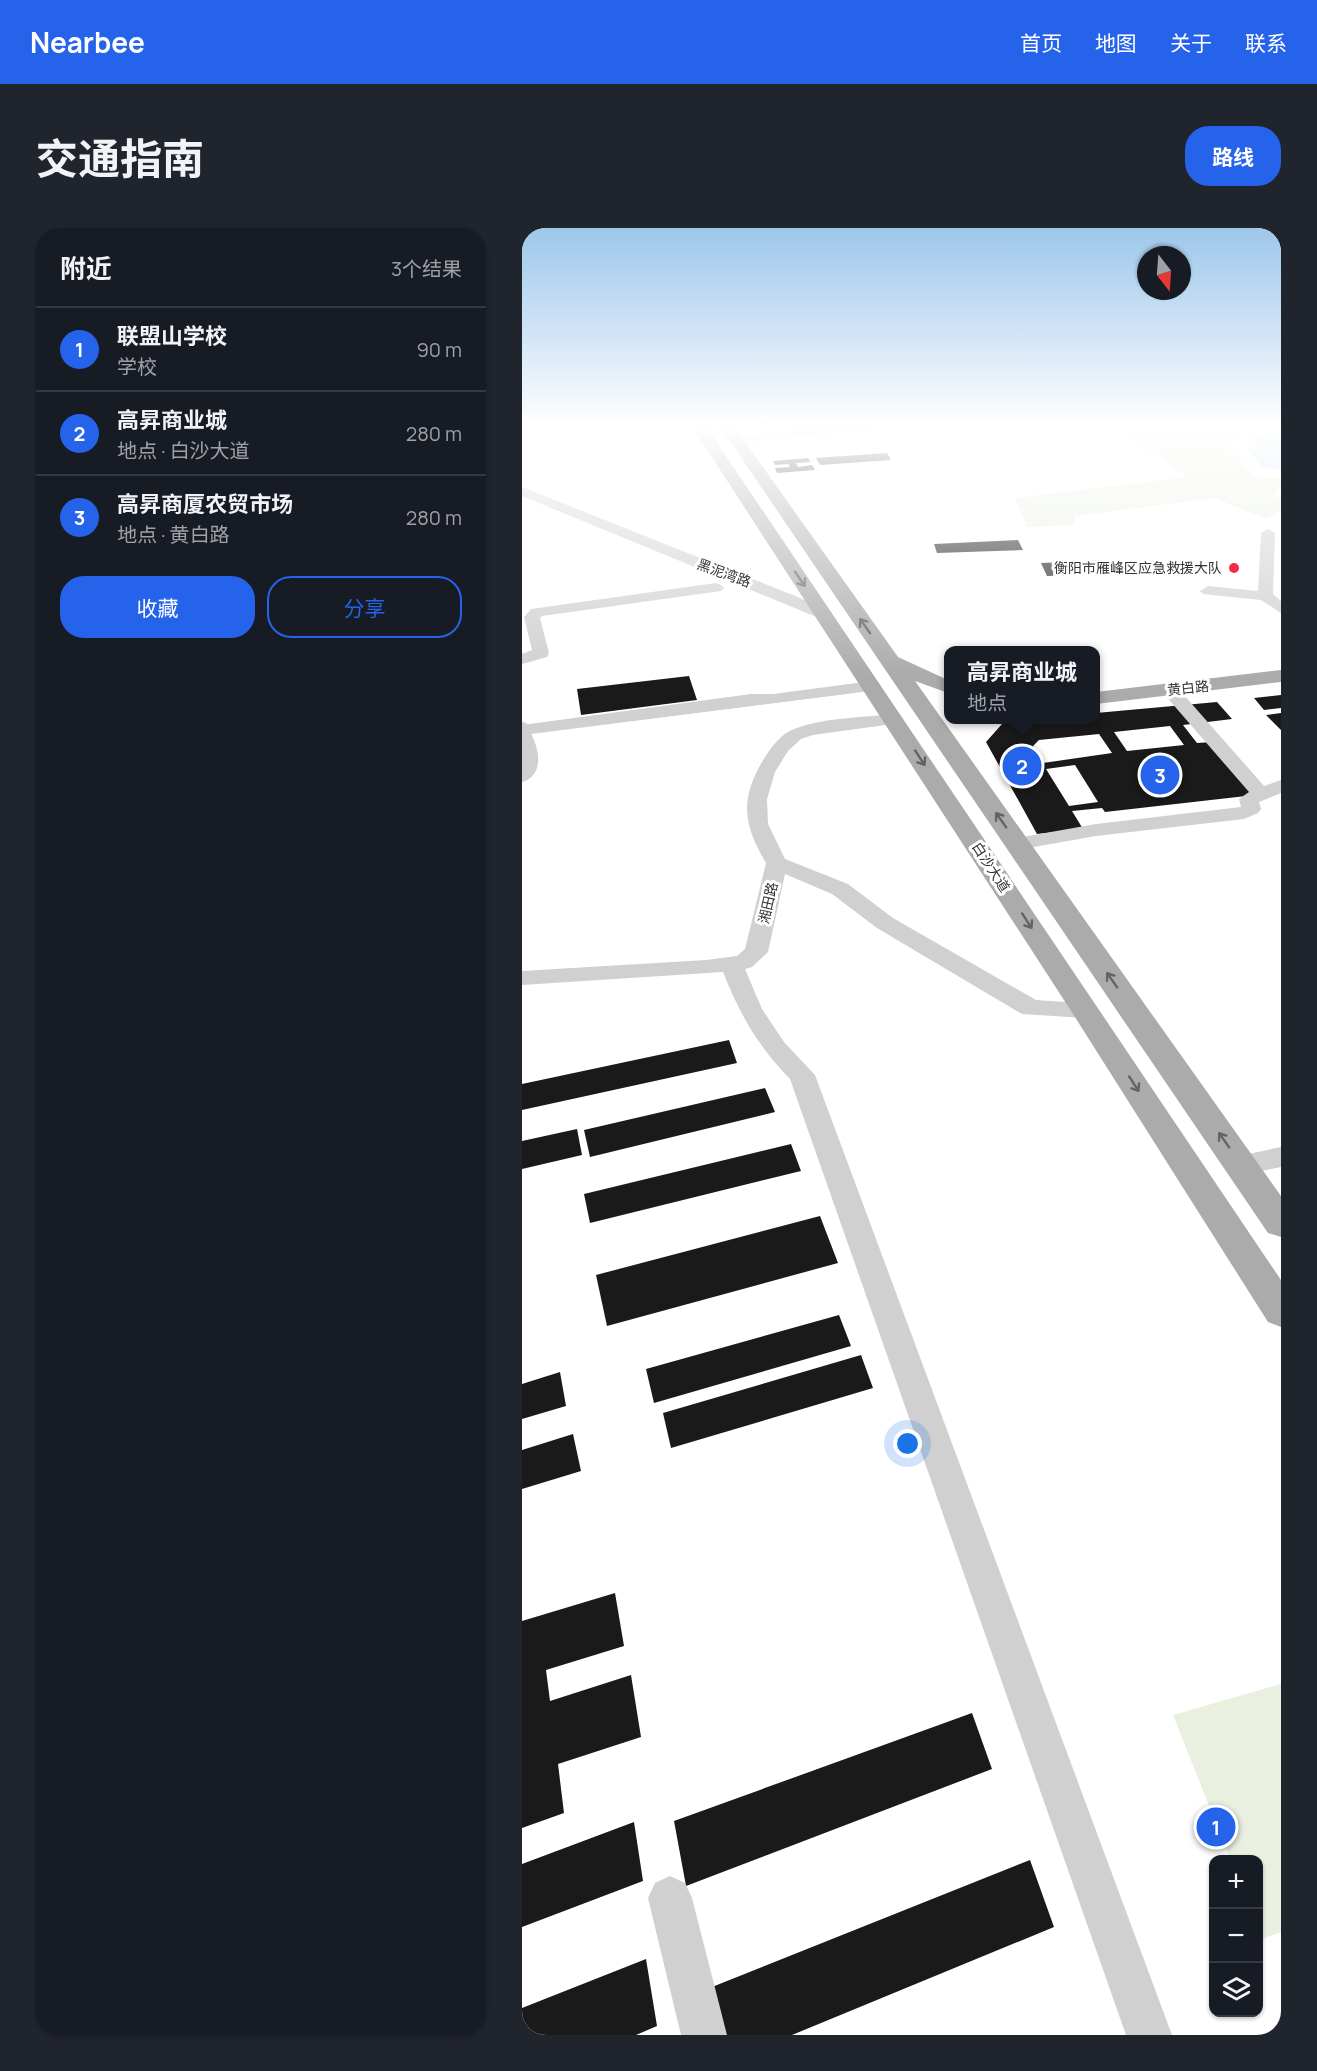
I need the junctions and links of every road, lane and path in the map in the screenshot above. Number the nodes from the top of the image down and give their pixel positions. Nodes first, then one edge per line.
1 (562, 509) edge
2 (754, 509) edge
3 (785, 509) edge
4 (1268, 533) dead end
5 (716, 588) dead end
6 (1208, 591) dead end
7 (1265, 596) junction
8 (1281, 608) edge
9 (527, 612) edge
10 (825, 615) junction
11 (522, 660) edge
12 (889, 660) junction
13 (1281, 676) edge
14 (869, 683) junction
15 (944, 685) edge
16 (1170, 690) junction
17 (1100, 697) edge
18 (938, 714) edge
19 (894, 719) junction
20 (944, 724) edge
21 (523, 732) edge
22 (522, 776) edge
23 (1281, 786) edge
24 (1260, 793) junction
25 (1017, 844) junction
26 (777, 863) junction
27 (732, 965) junction
28 (522, 978) edge
29 (1086, 1010) junction
30 (1281, 1157) edge
31 (1240, 1165) junction
32 (1281, 1223) edge
33 (1281, 1311) edge
34 (670, 1898) dead end
35 (704, 2035) edge
36 (1149, 2035) edge

1 - 10 street, 黑泥湾路
2 -> 10 main road, 白沙大道
12 -> 3 main road
4 - 7 street
5 - 9 street
6 - 7 street
7 - 8 street
9 - 11 street
10 - 14 main road, 白沙大道
12 - 15 main road
12 - 18 main road
13 - 16 main road, 黄白路
14 - 19 main road, 白沙大道
14 - 21 street
16 - 17 main road, 黄白路
16 - 24 street
18 - 19 main road
19 - 26 street, 湘田路
19 -> 29 main road, 白沙大道
25 -> 20 main road
21 - 22 street
23 - 24 street
24 - 25 street
31 -> 25 main road
26 - 27 street, 湘田路
26 - 29 street
27 - 28 street, 湘田路
27 - 36 street
29 -> 33 main road, 白沙大道
30 - 31 street
31 - 32 main road
34 - 35 street

